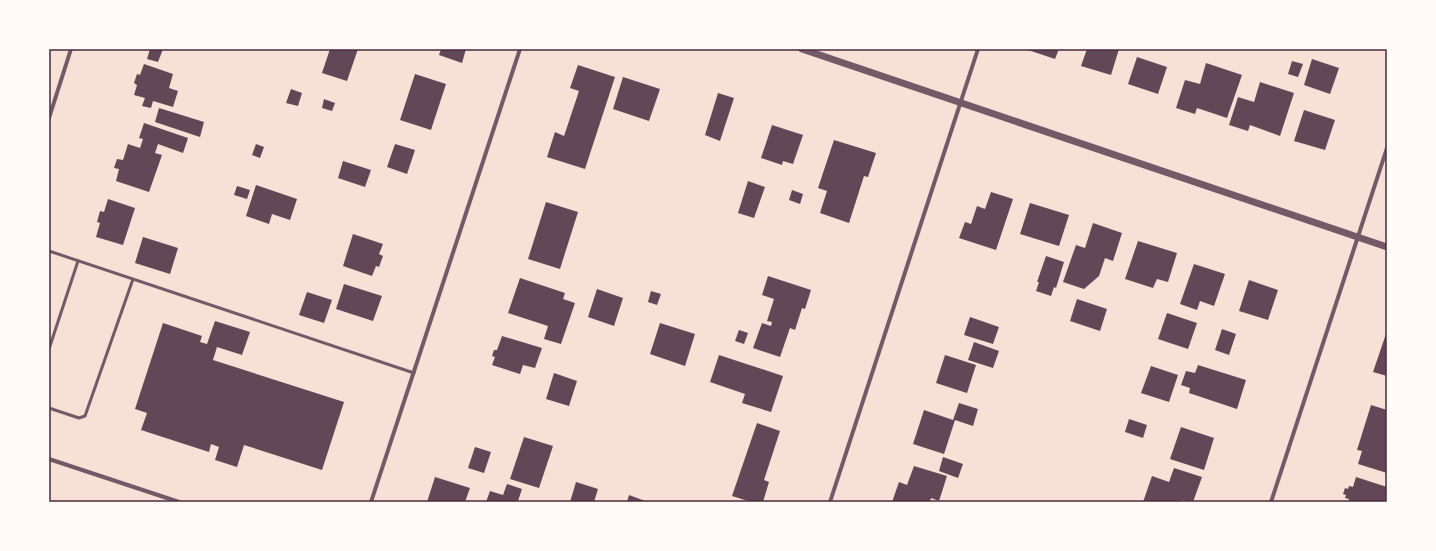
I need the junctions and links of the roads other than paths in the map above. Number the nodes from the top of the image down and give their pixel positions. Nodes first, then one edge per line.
1 (72, 49) edge
2 (520, 49) edge
3 (802, 49) edge
4 (978, 49) edge
5 (960, 102) junction
6 (49, 118) edge
7 (1387, 148) edge
8 (1358, 237) junction
9 (1387, 247) edge
10 (49, 251) edge
11 (78, 261) junction
12 (133, 279) junction
13 (49, 349) edge
14 (414, 373) junction
15 (49, 408) edge
16 (49, 459) edge
17 (179, 502) edge
18 (371, 502) edge
19 (830, 502) edge
20 (1271, 502) edge

1 - 6 street
2 - 14 street
3 - 5 street
4 - 5 street
5 - 8 street
5 - 19 street
7 - 8 street
8 - 9 street
8 - 20 street
10 - 11 lane
11 - 12 lane
11 - 13 lane
12 - 14 lane
12 - 15 lane
14 - 18 street
16 - 17 street

